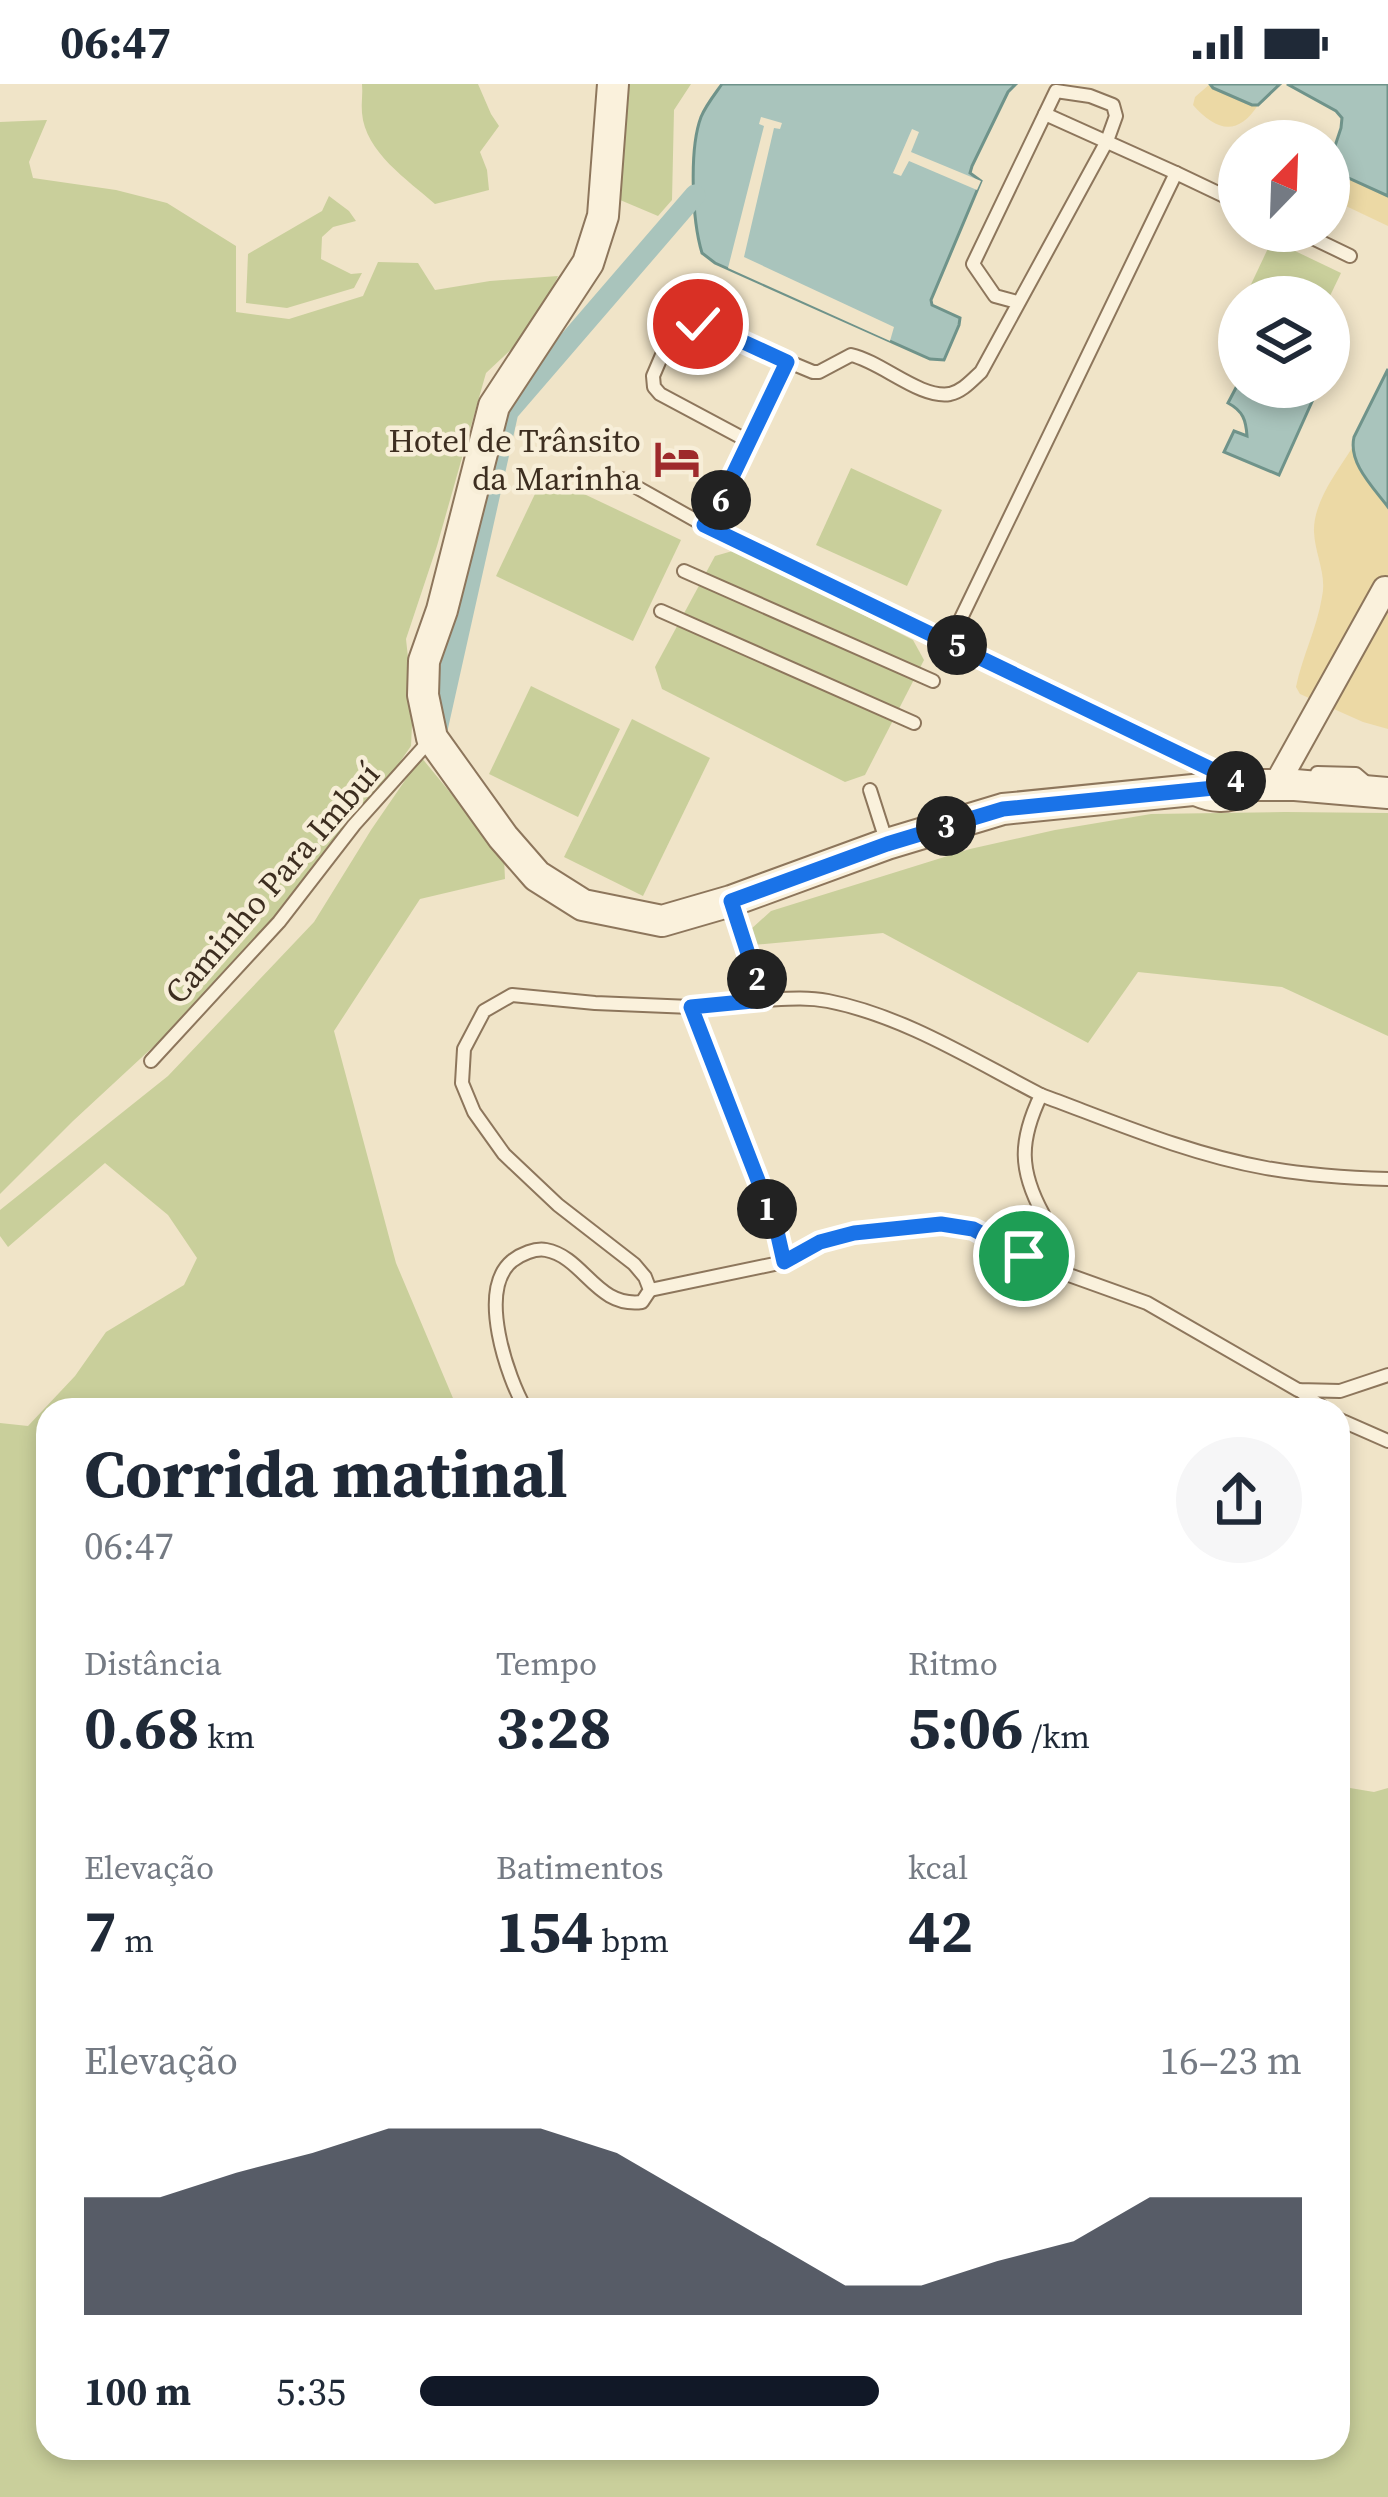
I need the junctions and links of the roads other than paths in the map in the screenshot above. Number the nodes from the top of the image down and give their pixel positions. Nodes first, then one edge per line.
1 (613, 84) edge
2 (1045, 114) junction
3 (1107, 141) junction
4 (1176, 173) junction
5 (1218, 193) edge
6 (1342, 252) edge
7 (1350, 256) dead end
8 (1017, 302) junction
9 (787, 362) junction
10 (748, 441) junction
11 (622, 478) dead end
12 (704, 525) junction
13 (684, 571) dead end
14 (1385, 589) edge
15 (661, 611) dead end
16 (950, 641) junction
17 (933, 681) dead end
18 (914, 723) dead end
19 (432, 738) junction
20 (1244, 785) junction
21 (1286, 785) junction
22 (869, 790) dead end
23 (1382, 792) edge
24 (887, 844) junction
25 (731, 901) junction
26 (763, 1000) junction
27 (691, 1007) junction
28 (151, 1061) dead end
29 (1041, 1095) junction
30 (1388, 1180) edge
31 (1043, 1214) dead end
32 (784, 1262) junction
33 (650, 1290) junction
34 (1388, 1375) edge
35 (1298, 1390) junction
36 (519, 1398) edge
37 (1309, 1398) edge
38 (1350, 1424) edge
39 (1388, 1441) edge

1 - 19 street
2 - 3 lane
2 - 3 lane
2 - 8 lane
3 - 4 lane
3 - 8 lane
4 - 5 lane
4 - 16 lane
6 - 7 lane
8 - 9 lane
9 - 10 lane
9 - 10 lane
10 - 12 lane
11 - 12 lane
12 - 16 lane
13 - 17 lane
14 - 21 street
15 - 18 lane
16 - 20 lane
19 - 25 street
19 - 28 lane, Caminho Para Imbuí
20 - 21 street
20 - 24 street
21 - 23 street
22 - 24 lane
24 - 25 street
25 - 26 lane
26 - 27 lane
26 - 29 lane
27 - 32 lane
27 - 33 lane
29 - 30 lane
29 - 31 lane
32 - 33 lane
32 - 35 lane
33 - 36 lane
34 - 35 lane
35 - 37 lane
38 - 39 lane

